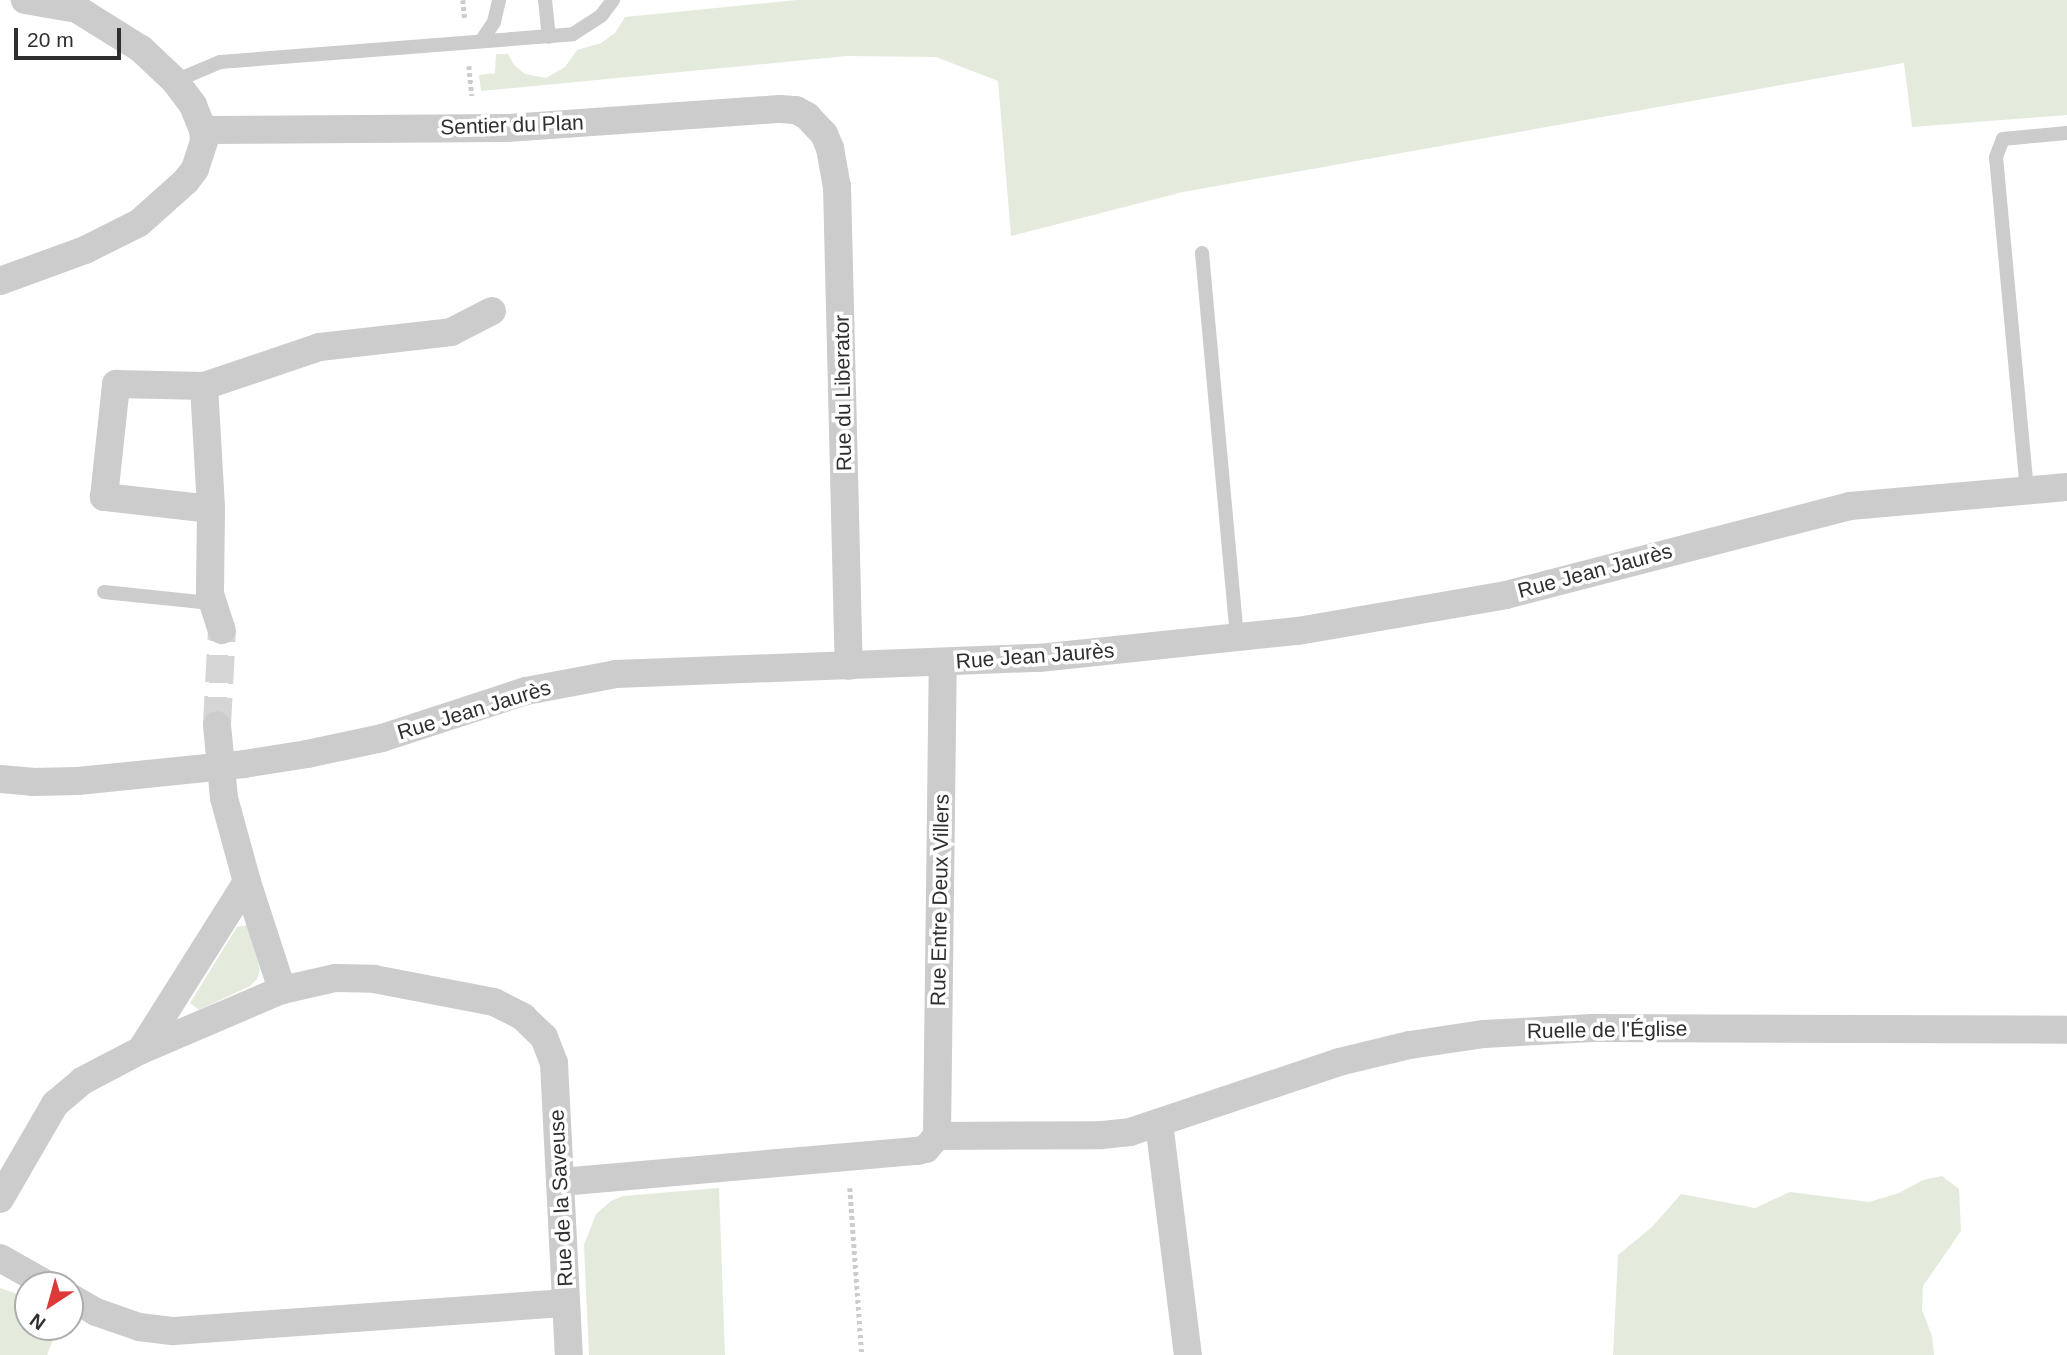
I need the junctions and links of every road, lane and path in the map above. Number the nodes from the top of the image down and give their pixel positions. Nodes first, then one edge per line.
1 (25, 0) edge
2 (499, 0) edge
3 (545, 0) edge
4 (613, 0) edge
5 (549, 37) junction
6 (482, 40) junction
7 (175, 81) junction
8 (817, 124) joint
9 (203, 130) junction
10 (2067, 133) edge
11 (1202, 253) dead end
12 (0, 281) edge
13 (492, 311) dead end
14 (204, 386) junction
15 (2067, 487) edge
16 (2027, 491) junction
17 (211, 509) junction
18 (104, 592) dead end
19 (211, 603) junction
20 (222, 630) tunnel mouth
21 (1237, 638) junction
22 (943, 663) junction
23 (849, 666) junction
24 (217, 726) tunnel mouth
25 (220, 767) junction
26 (0, 779) edge
27 (247, 882) junction
28 (282, 990) junction
29 (2067, 1030) edge
30 (141, 1050) junction
31 (1159, 1123) junction
32 (937, 1136) junction
33 (848, 1157) junction
34 (561, 1182) junction
35 (0, 1199) edge
36 (0, 1258) edge
37 (23, 1271) edge
38 (566, 1303) junction
39 (84, 1305) edge
40 (569, 1355) edge
41 (862, 1355) edge
42 (1188, 1355) edge

1 - 7 street
2 - 6 lane
3 - 5 lane
4 - 5 lane
5 - 6 lane
6 - 7 lane
7 - 9 street
8 - 9 street, Sentier du Plan
8 - 23 street, Rue du Liberator
9 - 12 street
10 - 16 lane
11 - 21 lane
13 - 14 street
14 - 17 street
14 - 17 street
15 - 16 street, Rue Jean Jaurès
16 - 21 street, Rue Jean Jaurès
17 - 19 street
18 - 19 lane
19 - 20 street
21 - 22 street, Rue Jean Jaurès
22 - 23 street, Rue Jean Jaurès
22 - 32 street, Rue Entre Deux Villers
23 - 25 street, Rue Jean Jaurès
24 - 25 street
25 - 26 street, Rue Jean Jaurès
25 - 27 street
27 - 28 street
27 - 30 street
28 - 30 street, Rue de la Saveuse
28 - 34 street, Rue de la Saveuse
29 - 31 street, Ruelle de l'Église
30 - 35 street, Rue de la Saveuse
31 - 32 street
31 - 42 street
32 - 33 street
33 - 34 street
33 - 41 path
34 - 38 street, Rue de la Saveuse
36 - 37 street
38 - 39 street, Rue de la Saveuse
38 - 40 street

